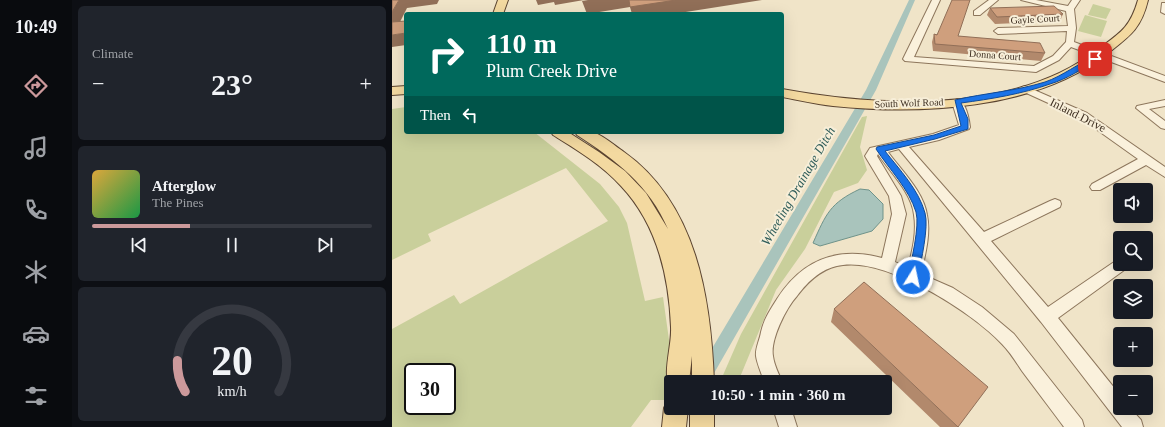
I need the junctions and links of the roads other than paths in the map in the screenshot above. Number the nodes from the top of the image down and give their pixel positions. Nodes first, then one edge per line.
1 (502, 0) edge
2 (936, 0) edge
3 (994, 0) edge
4 (1025, 0) edge
5 (1076, 0) edge
6 (1143, 0) edge
7 (1165, 5) edge
8 (1070, 9) junction
9 (492, 12) edge
10 (1165, 12) edge
11 (977, 13) dead end
12 (1072, 28) junction
13 (998, 31) dead end
14 (1071, 41) junction
15 (1104, 52) junction
16 (1165, 71) edge
17 (1154, 74) junction
18 (1165, 79) edge
19 (1025, 89) junction
20 (404, 90) edge
21 (392, 91) edge
22 (784, 93) edge
23 (957, 102) junction
24 (1165, 103) edge
25 (1165, 126) edge
26 (561, 134) edge
27 (585, 134) edge
28 (901, 144) junction
29 (877, 150) junction
30 (1147, 159) junction
31 (1165, 173) edge
32 (1096, 187) dead end
33 (1055, 204) dead end
34 (983, 239) junction
35 (887, 265) junction
36 (1113, 270) edge
37 (913, 277) junction
38 (1047, 316) junction
39 (679, 375) edge
40 (703, 375) edge
41 (771, 375) edge
42 (675, 415) edge
43 (702, 415) edge
44 (784, 415) edge
45 (674, 427) edge
46 (702, 427) edge
47 (788, 427) edge
48 (1075, 427) edge
49 (1134, 427) edge

1 - 9 main road
2 - 14 street, Donna Court
3 - 11 street
4 - 8 street, Gayle Court
5 - 8 street
6 - 15 main road, South Wolf Road
7 - 10 street
8 - 12 street
12 - 13 street, Gayle Court
12 - 14 street
14 - 15 street
15 - 17 street
15 - 19 main road, South Wolf Road
16 - 17 street
17 - 18 street
19 - 23 main road, South Wolf Road
19 - 30 street, Inland Drive
20 - 21 main road
22 - 23 main road, South Wolf Road
23 - 28 street
24 - 25 street
26 - 39 main road
27 - 40 main road
28 - 29 street
28 - 34 street
29 - 35 street
29 - 37 street
30 - 31 street, Inland Drive
30 - 32 street
33 - 34 street
34 - 38 street
35 - 37 street
35 - 41 street
36 - 38 street
37 - 48 street
38 - 49 street
42 - 45 main road
43 - 46 main road
44 - 47 street

